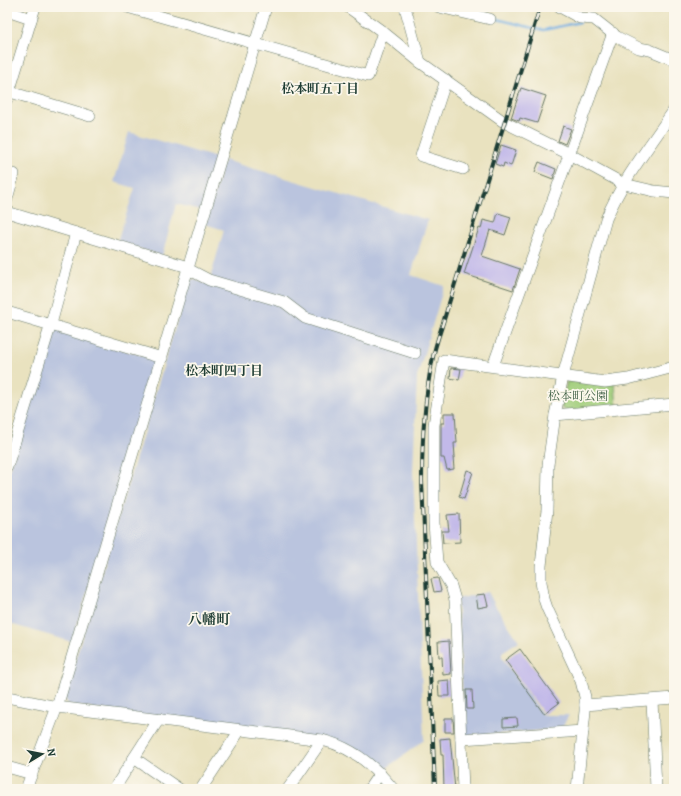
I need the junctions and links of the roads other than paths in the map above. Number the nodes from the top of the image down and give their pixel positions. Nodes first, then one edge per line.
1 (35, 7) edge
2 (127, 7) edge
3 (266, 7) edge
4 (348, 7) edge
5 (405, 7) edge
6 (438, 7) edge
7 (560, 7) edge
8 (7, 11) edge
9 (31, 19) junction
10 (490, 19) dead end
11 (383, 32) junction
12 (613, 33) junction
13 (254, 43) junction
14 (674, 60) edge
15 (420, 62) junction
16 (446, 80) junction
17 (8, 94) edge
18 (674, 110) edge
19 (90, 116) dead end
20 (569, 154) junction
21 (462, 169) dead end
22 (14, 174) dead end
23 (624, 184) junction
24 (674, 193) edge
25 (7, 199) edge
26 (7, 212) edge
27 (76, 233) junction
28 (188, 268) junction
29 (7, 312) edge
30 (51, 324) junction
31 (415, 353) dead end
32 (162, 358) junction
33 (493, 366) junction
34 (674, 367) edge
35 (563, 376) junction
36 (674, 404) edge
37 (555, 415) junction
38 (12, 432) edge
39 (7, 466) edge
40 (7, 697) edge
41 (674, 698) edge
42 (652, 700) junction
43 (585, 705) junction
44 (56, 707) junction
45 (159, 719) junction
46 (240, 730) junction
47 (582, 730) junction
48 (461, 739) junction
49 (322, 740) junction
50 (134, 758) junction
51 (7, 767) edge
52 (380, 773) junction
53 (32, 774) junction
54 (26, 789) edge
55 (114, 789) edge
56 (180, 789) edge
57 (201, 789) edge
58 (288, 789) edge
59 (369, 789) edge
60 (393, 789) edge
61 (463, 789) edge
62 (577, 789) edge
63 (656, 789) edge

1 - 9 street
2 - 13 street
3 - 13 street
4 - 11 street
5 - 15 street
6 - 10 street
7 - 12 street
8 - 9 street
9 - 17 street
11 - 13 street
11 - 15 street
12 - 14 street
12 - 20 street
13 - 28 street
15 - 16 street
16 - 20 street
16 - 21 street
17 - 19 street
18 - 23 street
20 - 23 street
20 - 33 street
22 - 25 street
23 - 24 street
23 - 35 street
26 - 27 street
27 - 28 street
27 - 30 street
28 - 31 street
28 - 32 street
29 - 30 street
30 - 32 street
30 - 38 street
32 - 44 street
33 - 35 street
33 - 48 street
34 - 35 street
35 - 37 street
36 - 37 street
37 - 43 street
38 - 39 street
40 - 44 street
41 - 42 street
42 - 43 street
42 - 63 street
43 - 47 street
44 - 45 street
44 - 53 street
45 - 46 street
45 - 50 street
46 - 49 street
46 - 57 street
47 - 48 street
47 - 62 street
48 - 61 street
49 - 52 street
49 - 58 street
50 - 55 street
50 - 56 street
51 - 53 street
52 - 59 street
52 - 60 street
53 - 54 street

